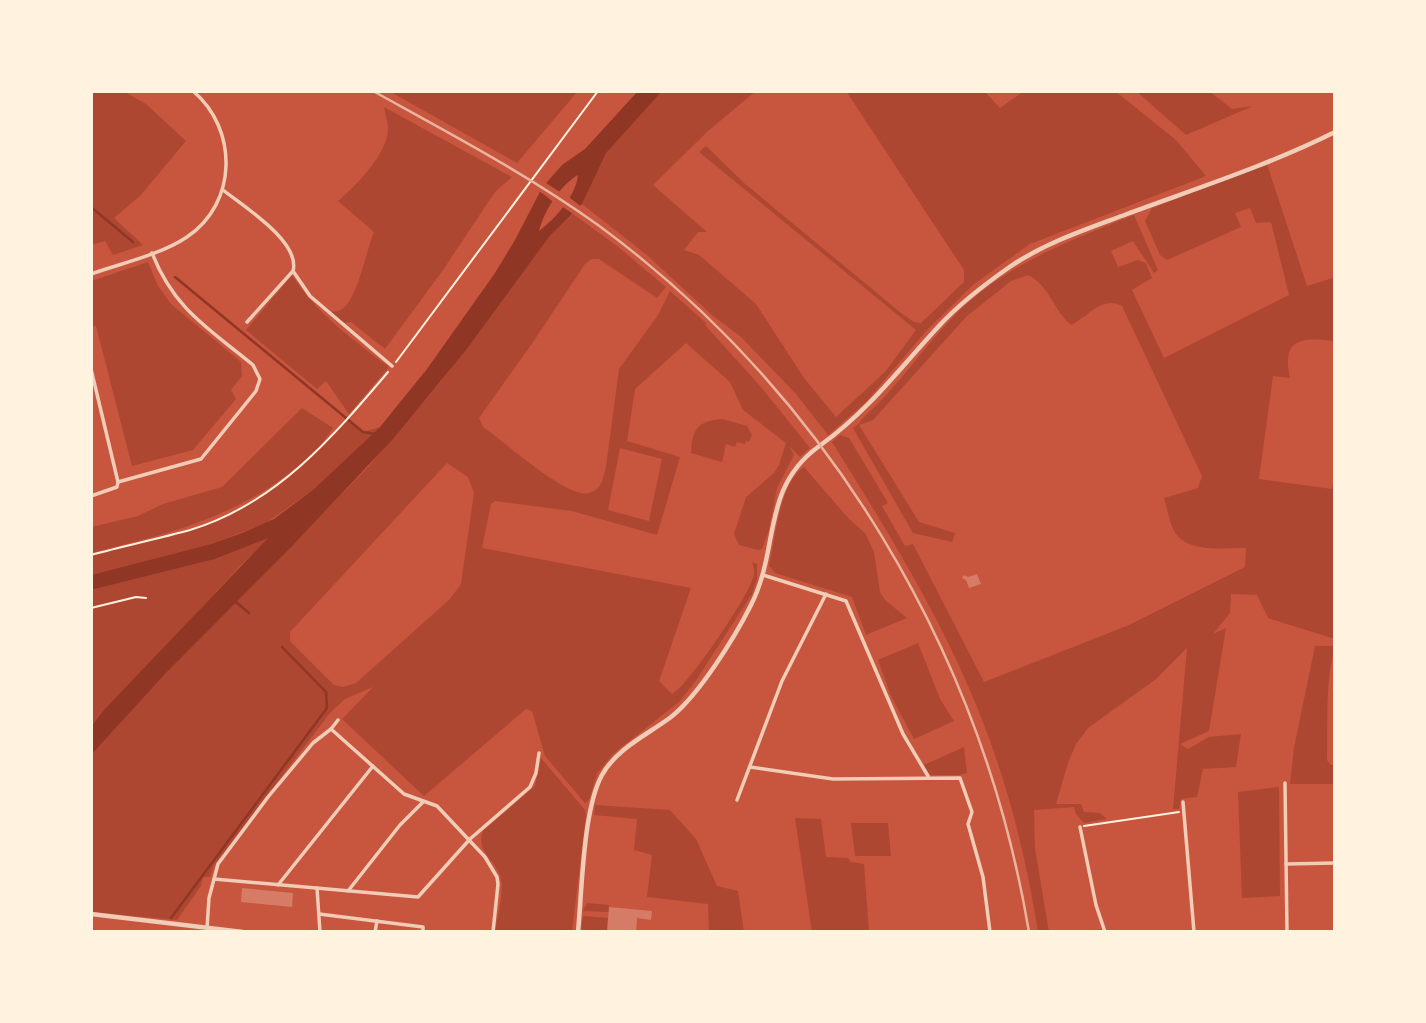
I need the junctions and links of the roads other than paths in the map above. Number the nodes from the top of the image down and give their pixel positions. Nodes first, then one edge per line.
1 (193, 91) edge
2 (1335, 132) edge
3 (223, 190) junction
4 (152, 253) junction
5 (293, 271) junction
6 (91, 274) edge
7 (247, 323) dead end
8 (392, 366) road end
9 (91, 369) edge
10 (118, 482) junction
11 (91, 496) edge
12 (763, 575) junction
13 (826, 594) junction
14 (338, 720) dead end
15 (331, 729) junction
16 (539, 753) dead end
17 (373, 766) junction
18 (750, 767) junction
19 (929, 777) junction
20 (1285, 783) dead end
21 (737, 800) dead end
22 (423, 802) junction
23 (1183, 802) dead end
24 (1080, 827) road end
25 (470, 839) junction
26 (1335, 863) edge
27 (1286, 864) junction
28 (214, 879) junction
29 (278, 885) junction
30 (317, 888) junction
31 (348, 891) junction
32 (91, 914) edge
33 (319, 914) junction
34 (377, 921) junction
35 (206, 928) junction
36 (243, 932) edge
37 (320, 932) edge
38 (375, 932) edge
39 (423, 932) edge
40 (493, 932) edge
41 (579, 932) edge
42 (990, 932) edge
43 (1104, 932) edge
44 (1194, 932) edge
45 (1287, 932) edge

1 - 3 street
2 - 12 street
3 - 4 street
3 - 5 street
4 - 6 street
4 - 10 street
5 - 7 street
5 - 8 street
9 - 10 street
10 - 11 street
12 - 13 street
12 - 41 street
13 - 18 street
13 - 19 street
14 - 15 street
15 - 17 street
15 - 28 street
16 - 25 street
17 - 22 street
17 - 29 street
18 - 19 street
18 - 21 street
19 - 42 street
20 - 27 street
22 - 25 street
22 - 31 street
23 - 44 street
24 - 43 street
25 - 31 street
25 - 40 street
26 - 27 street
27 - 45 street
28 - 29 street
28 - 35 street
29 - 30 street
30 - 31 street
30 - 33 street
32 - 35 street
33 - 34 street
33 - 37 street
34 - 38 street
34 - 39 street
35 - 36 street

